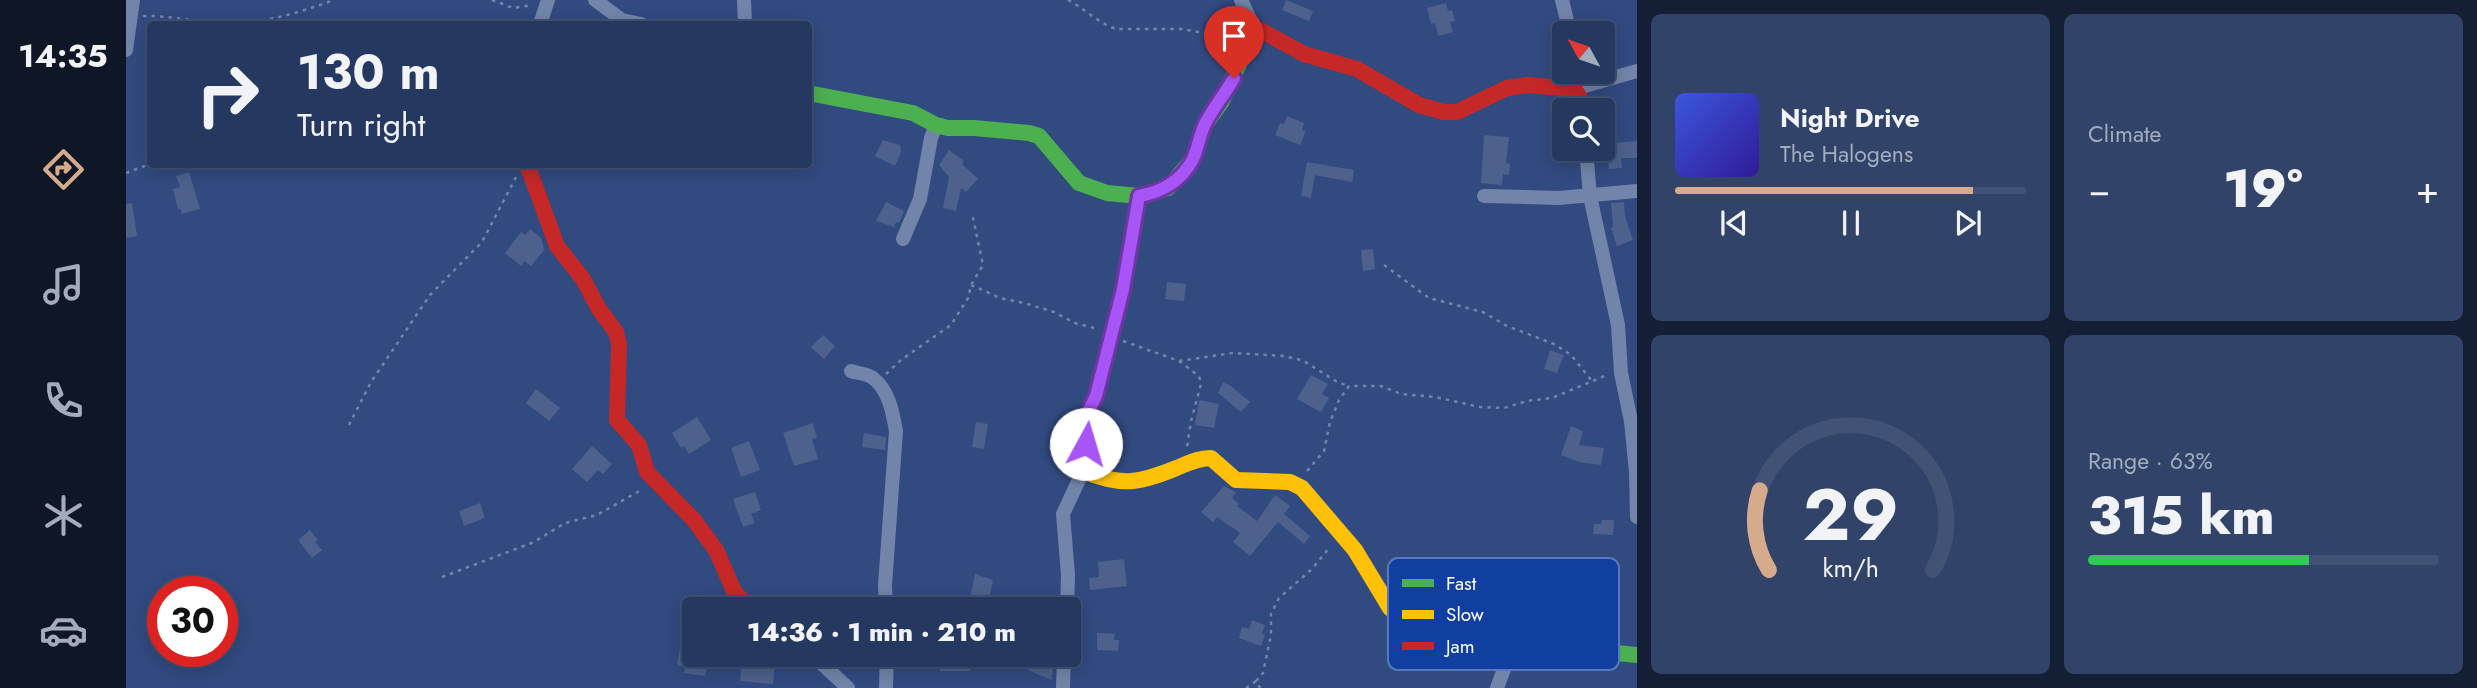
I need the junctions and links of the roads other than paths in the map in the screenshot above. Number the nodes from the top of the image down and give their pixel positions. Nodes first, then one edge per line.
1 (133, 0) edge
2 (548, 0) edge
3 (595, 0) edge
4 (744, 0) edge
5 (1562, 0) edge
6 (1237, 4) edge
7 (541, 21) edge
8 (627, 21) edge
9 (746, 21) edge
10 (1567, 21) edge
11 (1256, 32) junction
12 (126, 50) edge
13 (1637, 71) edge
14 (1574, 84) edge
15 (1574, 89) junction
16 (812, 94) edge
17 (1579, 98) edge
18 (936, 125) junction
19 (1587, 161) edge
20 (523, 168) edge
21 (1637, 191) edge
22 (1139, 196) junction
23 (1484, 196) dead end
24 (1590, 196) junction
25 (903, 239) dead end
26 (851, 371) dead end
27 (1621, 371) junction
28 (1637, 377) edge
29 (1083, 471) junction
30 (1637, 517) edge
31 (740, 597) edge
32 (886, 597) edge
33 (1068, 597) edge
34 (1388, 605) edge
35 (1619, 653) edge
36 (1637, 655) edge
37 (825, 667) edge
38 (887, 667) edge
39 (1064, 667) edge
40 (1504, 670) edge
41 (848, 688) edge
42 (886, 688) edge
43 (1063, 688) edge
44 (1497, 688) edge

1 - 12 street
2 - 7 street
3 - 8 street
4 - 9 street
5 - 10 street
6 - 11 street
11 - 15 street
11 - 22 street
13 - 15 street
14 - 15 street
15 - 17 street
16 - 18 street
18 - 22 street
18 - 25 street
19 - 24 street
20 - 31 street
21 - 24 street
22 - 29 street
23 - 24 street
24 - 27 street
26 - 32 street
27 - 28 street
27 - 30 street
29 - 33 street
29 - 34 street
35 - 36 street
37 - 41 street
38 - 42 street
39 - 43 street
40 - 44 street

